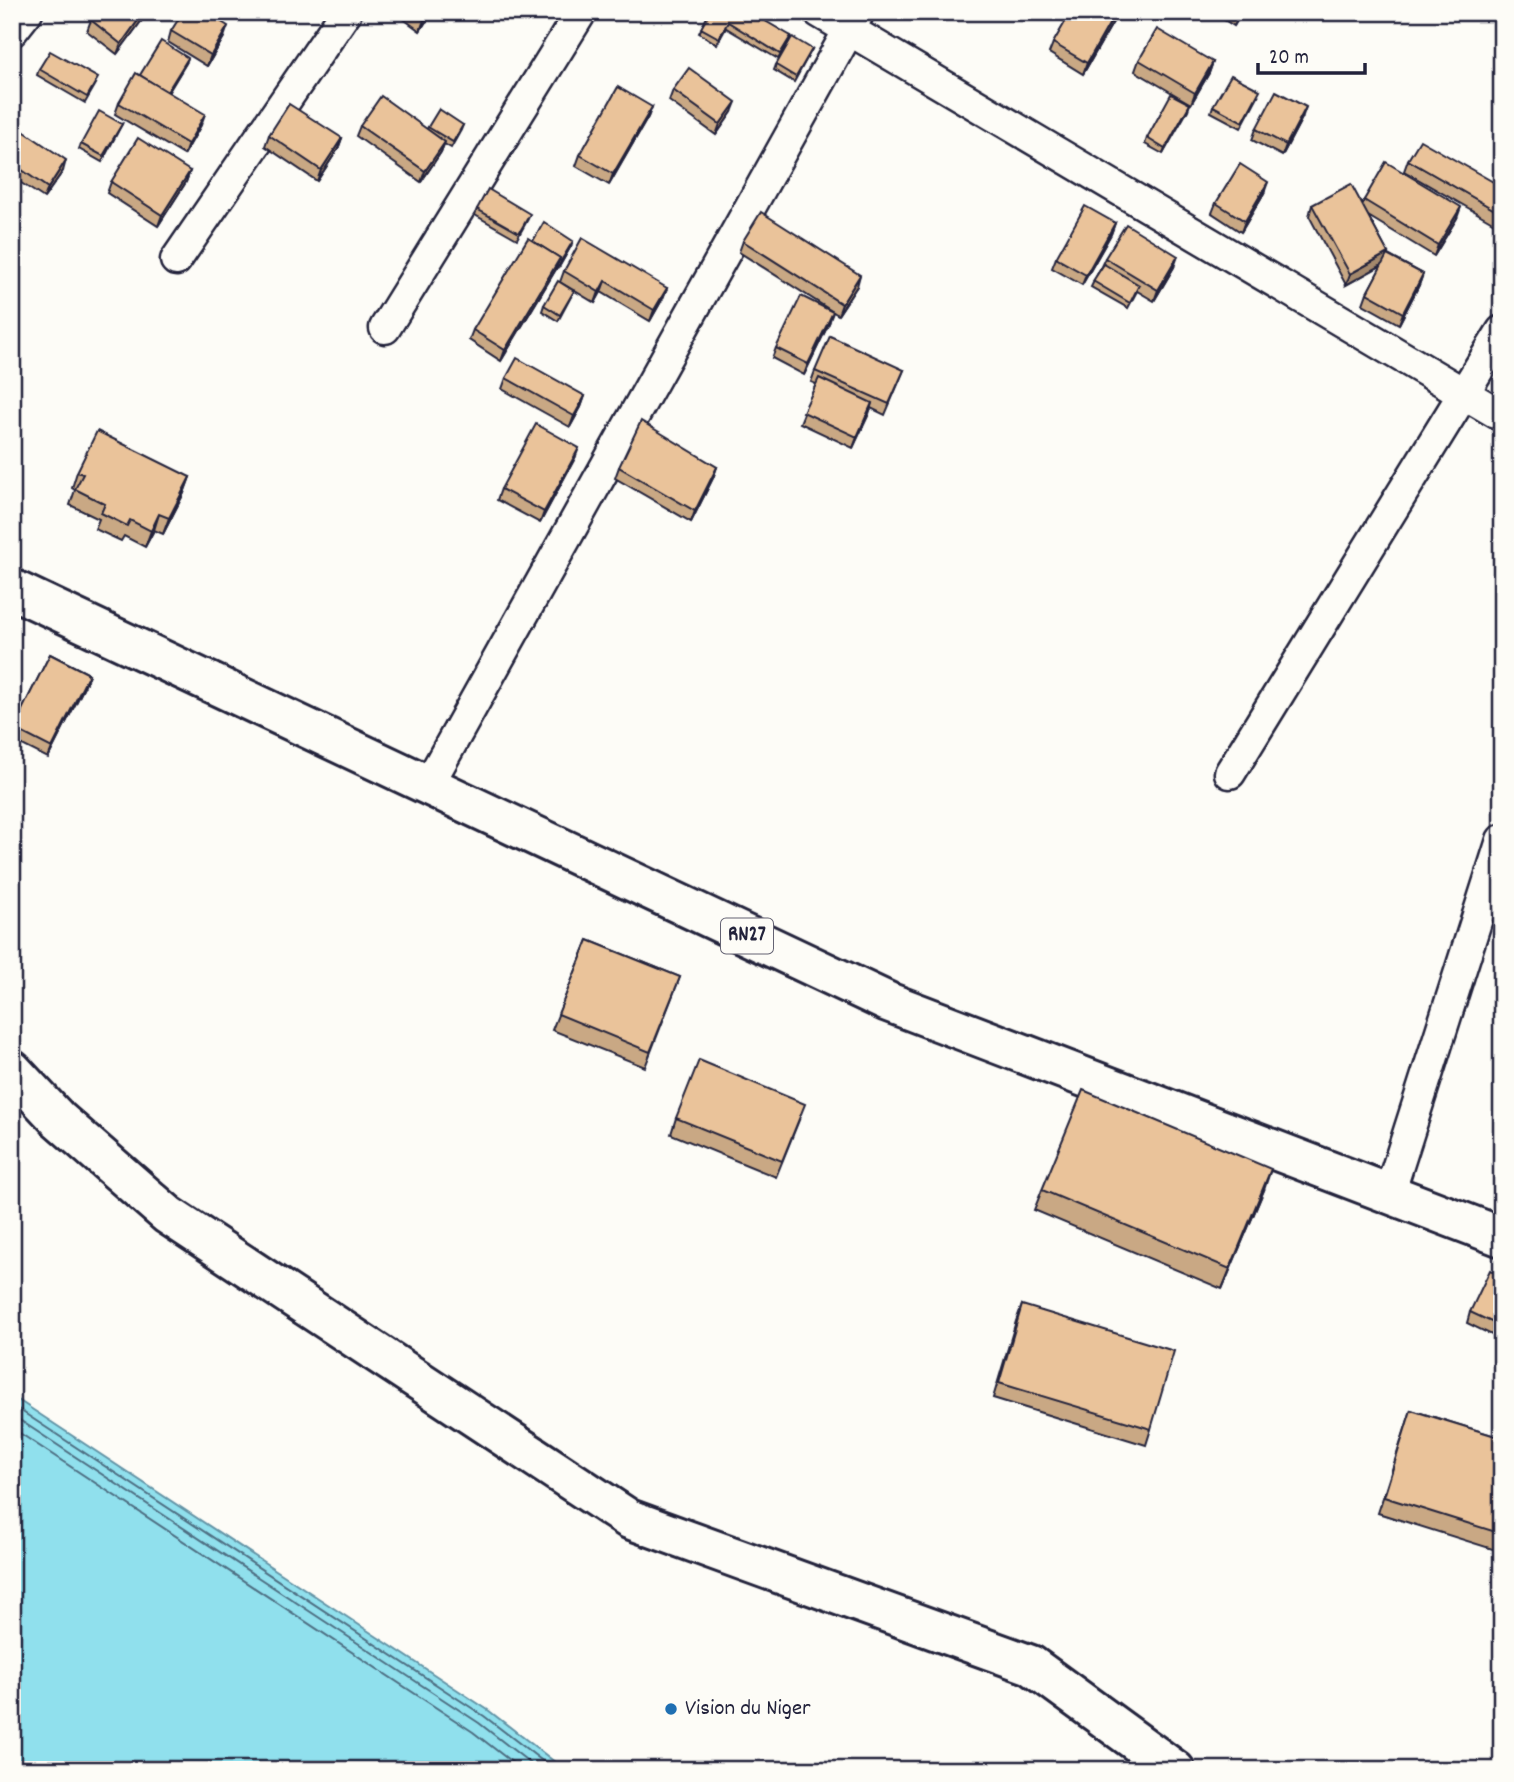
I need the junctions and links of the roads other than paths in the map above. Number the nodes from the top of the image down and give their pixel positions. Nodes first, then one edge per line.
1 (27, 12) edge
2 (346, 12) edge
3 (581, 12) edge
4 (819, 12) edge
5 (854, 21) edge
6 (12, 31) edge
7 (176, 260) dead end
8 (385, 328) dead end
9 (1502, 331) edge
10 (1464, 393) junction
11 (1502, 416) edge
12 (12, 589) edge
13 (1230, 773) dead end
14 (428, 786) junction
15 (1502, 840) edge
16 (12, 1070) edge
17 (1389, 1194) junction
18 (1502, 1237) edge
19 (1175, 1770) edge

1 - 6 street
2 - 7 street
3 - 8 street
4 - 5 street
5 - 10 street
5 - 14 street
9 - 10 street
10 - 11 street
10 - 13 street
12 - 14 main road, RN27
14 - 17 main road, RN27
15 - 17 street
16 - 19 main road
17 - 18 main road, RN27

